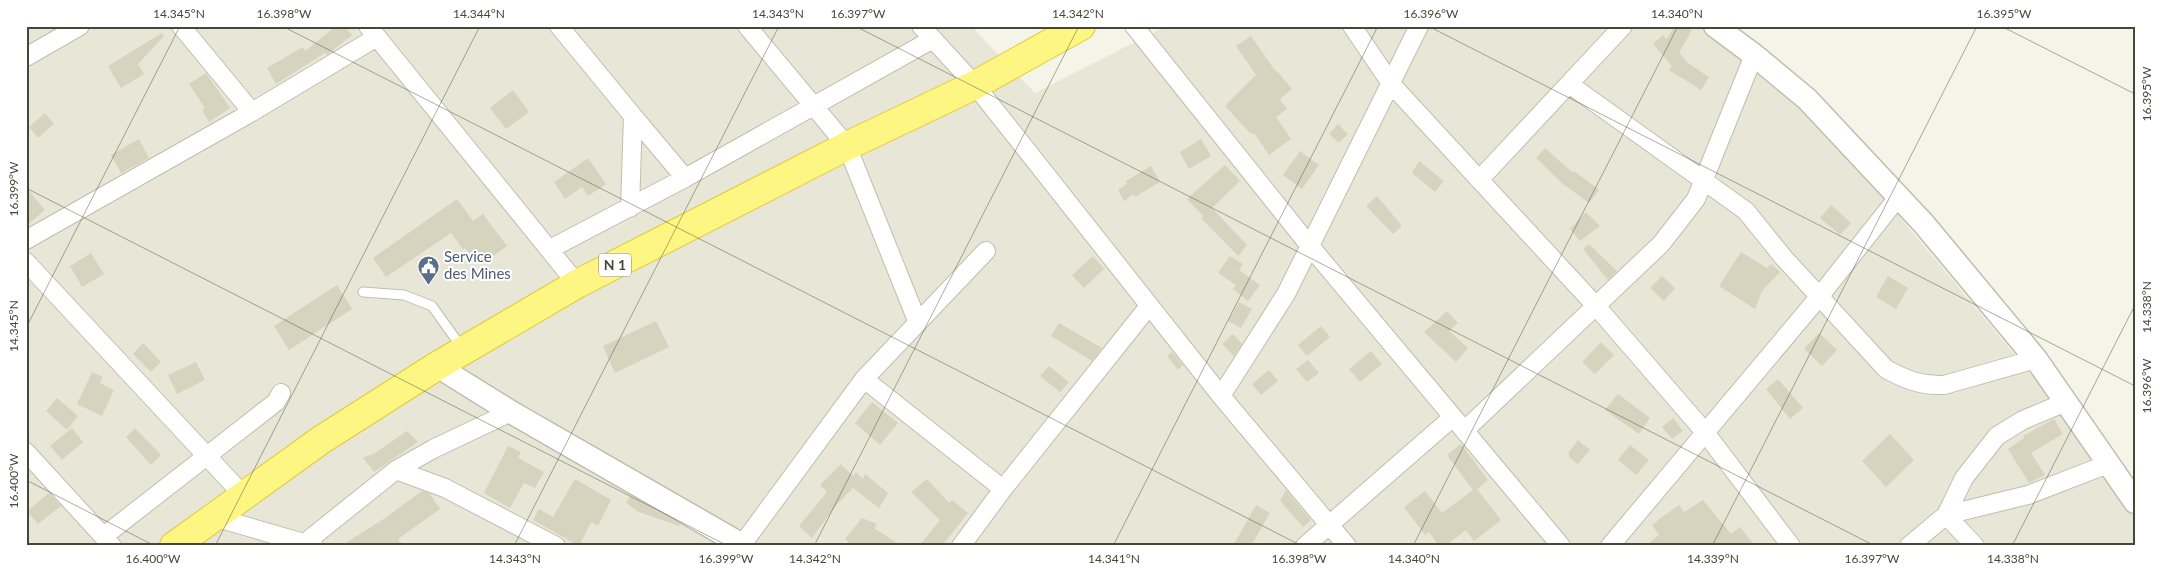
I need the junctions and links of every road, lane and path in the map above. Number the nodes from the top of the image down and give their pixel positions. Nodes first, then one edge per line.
1 (80, 26) edge
2 (181, 26) edge
3 (559, 26) edge
4 (747, 26) edge
5 (921, 26) edge
6 (1134, 26) edge
7 (1352, 26) edge
8 (1419, 26) edge
9 (1623, 26) edge
10 (1715, 26) edge
11 (1072, 29) edge
12 (372, 31) edge
13 (933, 39) junction
14 (1754, 54) junction
15 (26, 56) edge
16 (1569, 84) junction
17 (1392, 85) junction
18 (975, 86) junction
19 (814, 107) junction
20 (252, 112) junction
21 (633, 116) junction
22 (847, 146) junction
23 (685, 178) junction
24 (1479, 180) junction
25 (1703, 181) junction
26 (1899, 196) junction
27 (630, 208) junction
28 (26, 240) edge
29 (1309, 245) junction
30 (550, 249) junction
31 (986, 251) dead end
32 (26, 262) edge
33 (577, 284) junction
34 (363, 292) dead end
35 (1819, 297) junction
36 (1149, 306) junction
37 (1596, 306) junction
38 (918, 323) junction
39 (464, 351) junction
40 (2036, 359) junction
41 (437, 366) junction
42 (864, 379) junction
43 (281, 393) dead end
44 (1221, 396) junction
45 (2066, 402) junction
46 (511, 412) junction
47 (1459, 424) junction
48 (1704, 431) junction
49 (26, 452) edge
50 (208, 456) junction
51 (2108, 464) junction
52 (396, 470) junction
53 (1003, 489) junction
54 (244, 496) junction
55 (2135, 502) edge
56 (1946, 514) junction
57 (214, 517) junction
58 (1330, 525) junction
59 (534, 540) edge
60 (108, 541) edge
61 (310, 544) edge
62 (742, 545) edge
63 (174, 546) edge
64 (556, 546) edge
65 (961, 546) edge
66 (1305, 546) edge
67 (1347, 546) edge
68 (1561, 546) edge
69 (1610, 546) edge
70 (1790, 546) edge
71 (1909, 546) edge
72 (1975, 546) edge

1 - 15 street
2 - 20 street
3 - 21 street
4 - 19 street
5 - 13 street
6 - 29 street
7 - 17 street
8 - 17 street
9 - 16 street
10 - 14 street
11 - 18 highway, N 1
12 - 20 street
12 - 30 street
13 - 18 street
13 - 19 street
14 - 25 street
14 - 26 street
16 - 24 street
16 - 25 street
17 - 24 street
17 - 29 street
18 - 22 highway, N 1
18 - 36 street
19 - 22 street
19 - 23 street
20 - 28 street
21 - 23 street
21 - 27 street
22 - 33 highway, N 1
22 - 38 street
23 - 27 street
24 - 37 street
25 - 35 street
25 - 37 street
26 - 35 street
26 - 40 street
27 - 30 street
29 - 44 street
29 - 47 street
30 - 33 street
31 - 38 street
32 - 50 street
33 - 39 highway, N 1
34 - 39 lane
35 - 40 street
35 - 48 street
36 - 44 street
36 - 53 street
37 - 47 street
37 - 48 street
38 - 42 street
39 - 41 highway, N 1
40 - 45 street
41 - 46 street
41 - 54 highway, N 1
42 - 53 street
42 - 62 street
43 - 50 street
44 - 58 street
45 - 51 street
45 - 56 street
46 - 52 street
46 - 62 street
47 - 58 street
47 - 68 street
48 - 69 street
48 - 70 street
49 - 60 street
50 - 54 street
50 - 60 street
51 - 55 street
51 - 56 street
52 - 59 street
52 - 61 street
53 - 65 street
54 - 57 highway, N 1
56 - 71 street
56 - 72 street
57 - 61 street
57 - 63 highway, N 1
58 - 66 street
58 - 67 street
59 - 64 street

